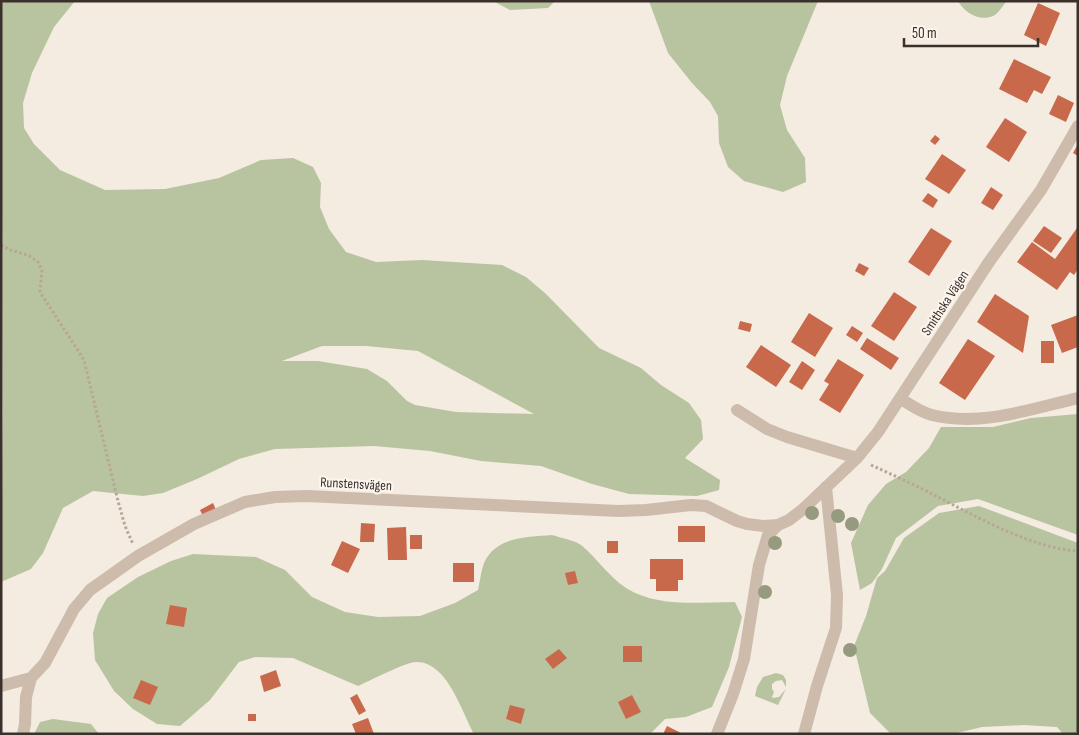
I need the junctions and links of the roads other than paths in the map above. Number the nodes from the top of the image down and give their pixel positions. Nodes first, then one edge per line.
1 (1078, 126) edge
2 (1078, 398) edge
3 (901, 399) junction
4 (737, 410) dead end
5 (857, 458) junction
6 (826, 487) junction
7 (778, 525) junction
8 (31, 678) junction
9 (1, 686) edge
10 (23, 734) edge
11 (716, 734) edge
12 (804, 734) edge

1 - 3 street, Smithska Vägen
2 - 3 street
3 - 5 street, Smithska Vägen
4 - 5 street
5 - 6 street, Smithska Vägen
6 - 7 street, Smithska Vägen
6 - 12 street
7 - 8 street, Runstensvägen
7 - 11 street, Smithska Vägen
8 - 9 street
8 - 10 street

